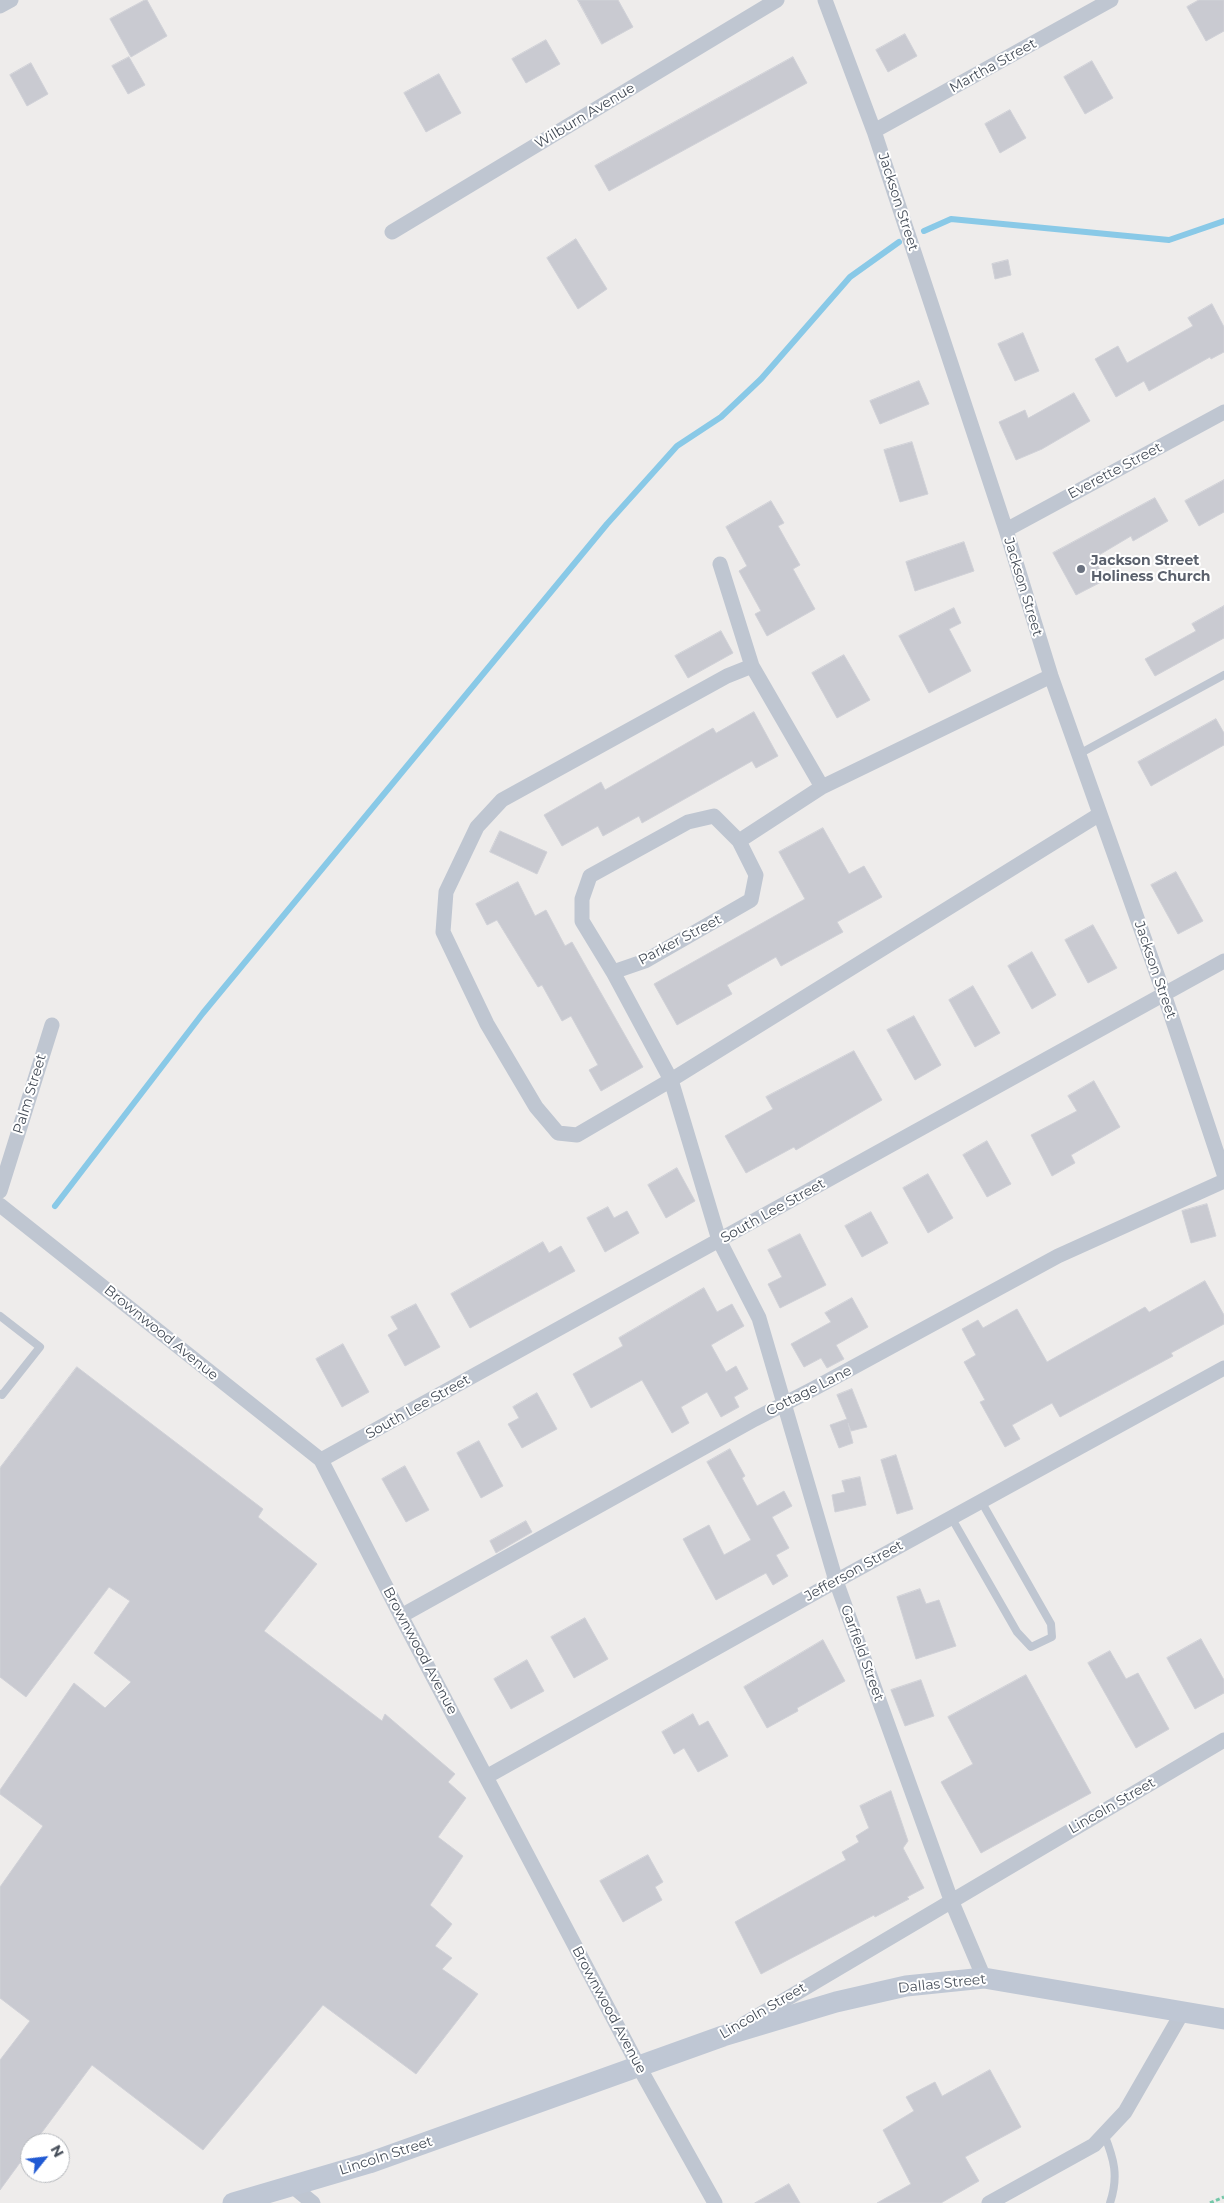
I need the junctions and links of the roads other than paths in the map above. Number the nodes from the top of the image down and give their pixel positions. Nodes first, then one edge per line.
1 (11, 0) edge
2 (777, 0) edge
3 (825, 0) edge
4 (1111, 0) edge
5 (0, 6) edge
6 (874, 131) junction
7 (392, 232) dead end
8 (1224, 412) edge
9 (1006, 530) junction
10 (720, 564) dead end
11 (752, 666) junction
12 (1224, 675) edge
13 (1051, 676) junction
14 (1079, 754) junction
15 (822, 787) junction
16 (1100, 814) junction
17 (739, 841) junction
18 (1224, 961) edge
19 (613, 972) junction
20 (1164, 994) junction
21 (52, 1025) dead end
22 (671, 1080) junction
23 (1224, 1174) edge
24 (1224, 1181) edge
25 (0, 1191) edge
26 (0, 1205) edge
27 (719, 1240) junction
28 (0, 1316) edge
29 (1224, 1368) edge
30 (0, 1394) edge
31 (784, 1403) junction
32 (321, 1460) junction
33 (981, 1501) junction
34 (951, 1517) junction
35 (836, 1581) junction
36 (401, 1616) junction
37 (1224, 1740) edge
38 (486, 1777) junction
39 (951, 1900) junction
40 (984, 1978) junction
41 (1182, 2013) junction
42 (1224, 2020) edge
43 (723, 2036) junction
44 (639, 2067) junction
45 (1104, 2134) junction
46 (291, 2185) junction
47 (233, 2203) edge
48 (314, 2203) edge
49 (715, 2203) edge
50 (989, 2203) edge
51 (1110, 2203) edge

1 - 5 street
2 - 7 street, Wilburn Avenue
3 - 6 street, Jackson Street
4 - 6 street, Martha Street
6 - 9 street, Jackson Street
8 - 9 street, Everette Street
9 - 13 street, Jackson Street
10 - 11 street
11 - 15 street
11 - 22 street
12 - 14 lane
13 - 14 street, Jackson Street
13 - 15 street
14 - 16 street, Jackson Street
15 - 17 street
16 - 20 street, Jackson Street
16 - 22 street
17 - 19 street, Parker Street
17 - 19 street, Parker Street
18 - 20 street, South Lee Street
19 - 22 street, Garfield Street
20 - 23 street, Jackson Street
20 - 27 street, South Lee Street
21 - 25 street, Palm Street
22 - 27 street, Garfield Street
24 - 31 street, Cottage Lane
26 - 32 street, Brownwood Avenue
27 - 31 street, Garfield Street
27 - 32 street, South Lee Street
28 - 30 lane
29 - 33 street, Jefferson Street
31 - 35 street, Garfield Street
31 - 36 street, Cottage Lane
32 - 36 street, Brownwood Avenue
33 - 34 street, Jefferson Street
33 - 34 lane
34 - 35 street, Jefferson Street
35 - 38 street, Jefferson Street
35 - 39 street, Garfield Street
36 - 38 street, Brownwood Avenue
37 - 39 street, Lincoln Street
38 - 44 street, Brownwood Avenue
39 - 40 street, Garfield Street
39 - 43 street, Lincoln Street
40 - 41 street, Dallas Street
40 - 43 street, Dallas Street
41 - 42 street, Dallas Street
41 - 45 street
43 - 44 street, Lincoln Street
44 - 46 street, Lincoln Street
44 - 49 street, Brownwood Avenue
45 - 50 street
45 - 51 lane
46 - 47 street, Lincoln Street
46 - 48 street

